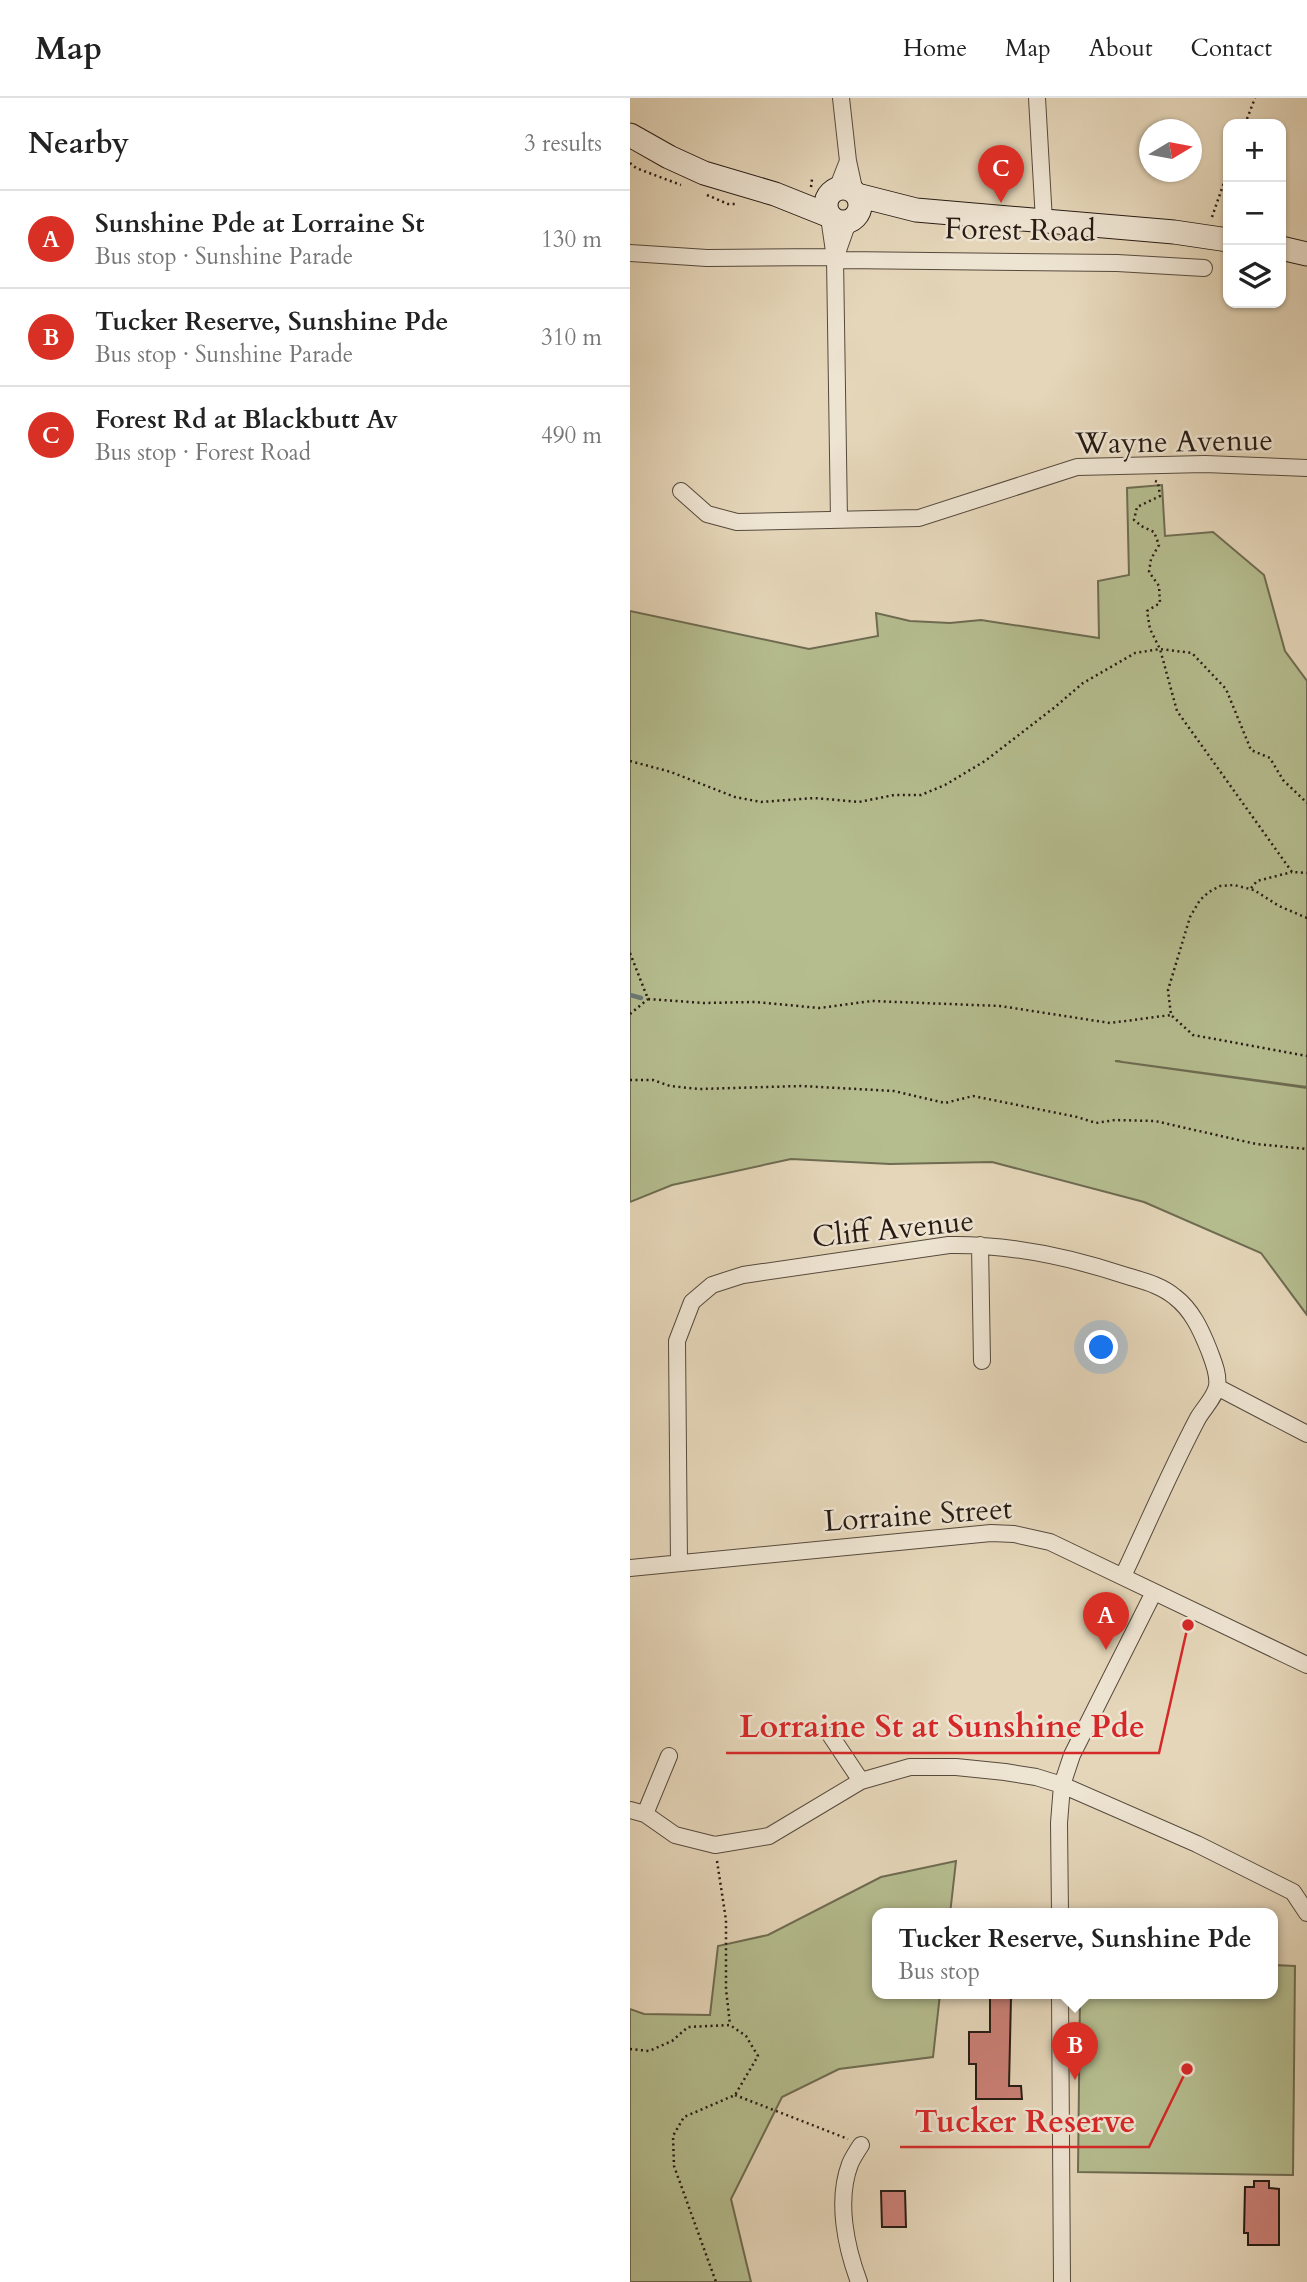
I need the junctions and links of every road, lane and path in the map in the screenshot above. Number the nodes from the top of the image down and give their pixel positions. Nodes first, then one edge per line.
1 (841, 98) edge
2 (1037, 98) edge
3 (1255, 98) edge
4 (1247, 119) edge
5 (630, 135) edge
6 (1224, 182) edge
7 (843, 205) junction
8 (1212, 217) dead end
9 (1044, 221) junction
10 (1223, 239) edge
11 (1286, 249) edge
12 (630, 253) edge
13 (1307, 254) edge
14 (835, 258) junction
15 (1204, 268) dead end
16 (1130, 466) junction
17 (1307, 468) edge
18 (681, 491) dead end
19 (839, 520) junction
20 (1160, 649) junction
21 (630, 761) edge
22 (1307, 803) edge
23 (1292, 872) junction
24 (1307, 873) edge
25 (1250, 889) junction
26 (1307, 918) edge
27 (630, 953) edge
28 (648, 999) junction
29 (630, 1014) edge
30 (1171, 1015) junction
31 (1307, 1056) edge
32 (630, 1080) edge
33 (1307, 1149) edge
34 (980, 1245) junction
35 (982, 1361) dead end
36 (1217, 1387) junction
37 (1307, 1434) edge
38 (679, 1563) junction
39 (630, 1568) edge
40 (1123, 1576) junction
41 (1154, 1592) junction
42 (1307, 1665) edge
43 (831, 1736) dead end
44 (669, 1756) dead end
45 (861, 1781) junction
46 (1062, 1785) junction
47 (638, 1812) edge
48 (715, 1845) junction
49 (1060, 1908) edge
50 (1307, 1913) edge
51 (1060, 1999) edge
52 (730, 2025) junction
53 (630, 2049) edge
54 (735, 2095) junction
55 (861, 2145) joint
56 (716, 2282) edge
57 (859, 2282) edge
58 (1062, 2282) edge

1 - 7 street
2 - 9 street
3 - 4 path
5 - 7 street
6 - 8 path
7 - 9 street, Forest Road
7 - 14 street
9 - 10 street, Forest Road
11 - 13 street
12 - 14 street, Forest Road
14 - 15 street, Forest Road
14 - 19 street
16 - 17 street, Wayne Avenue
16 - 19 street, Wayne Avenue
16 - 20 path
18 - 19 street, Wayne Avenue
20 - 21 path
20 - 22 path
20 - 23 path
23 - 24 path
23 - 25 path
25 - 26 path
25 - 30 path
27 - 28 path
28 - 29 path
28 - 30 path
30 - 31 path
32 - 33 path
34 - 35 street
34 - 36 street, Cliff Avenue
34 - 38 street, Cliff Avenue
36 - 37 street
36 - 40 street
38 - 39 street, Lorraine Street
38 - 40 street, Lorraine Street
40 - 41 street, Lorraine Street
41 - 42 street, Lorraine Street
41 - 46 street
43 - 45 street
44 - 47 street
45 - 46 street
45 - 48 street
46 - 49 street
46 - 50 street
47 - 48 street
48 - 52 path
51 - 58 street
52 - 53 path
52 - 54 path
54 - 55 path
54 - 56 path
55 - 57 street

